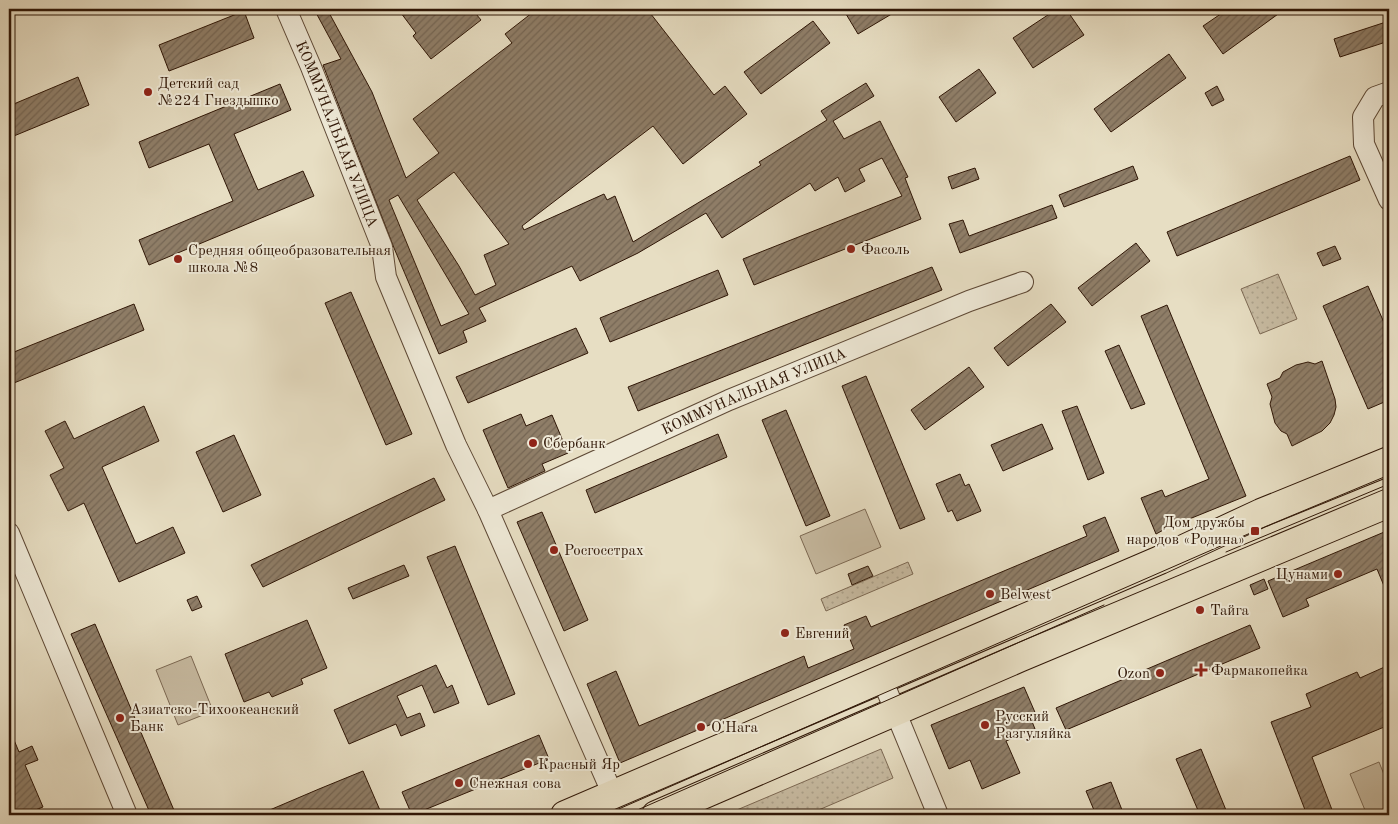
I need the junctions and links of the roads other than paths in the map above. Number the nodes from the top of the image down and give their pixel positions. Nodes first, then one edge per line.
1 (286, 9) edge
2 (1389, 92) edge
3 (1389, 200) edge
4 (1023, 282) dead end
5 (1389, 461) edge
6 (1389, 503) edge
7 (488, 510) junction
8 (9, 533) edge
9 (882, 679) junction
10 (895, 711) junction
11 (613, 795) junction
12 (127, 815) edge
13 (565, 815) edge
14 (656, 815) edge
15 (938, 815) edge

1 - 7 street, КОММУНАЛЬНАЯ УЛИЦА
2 - 3 street
4 - 7 street, КОММУНАЛЬНАЯ УЛИЦА
5 - 9 highway
6 - 10 highway
7 - 11 street, КОММУНАЛЬНАЯ УЛИЦА
8 - 12 street
9 - 10 street
9 - 11 highway
10 - 14 highway
10 - 15 street
11 - 13 highway

